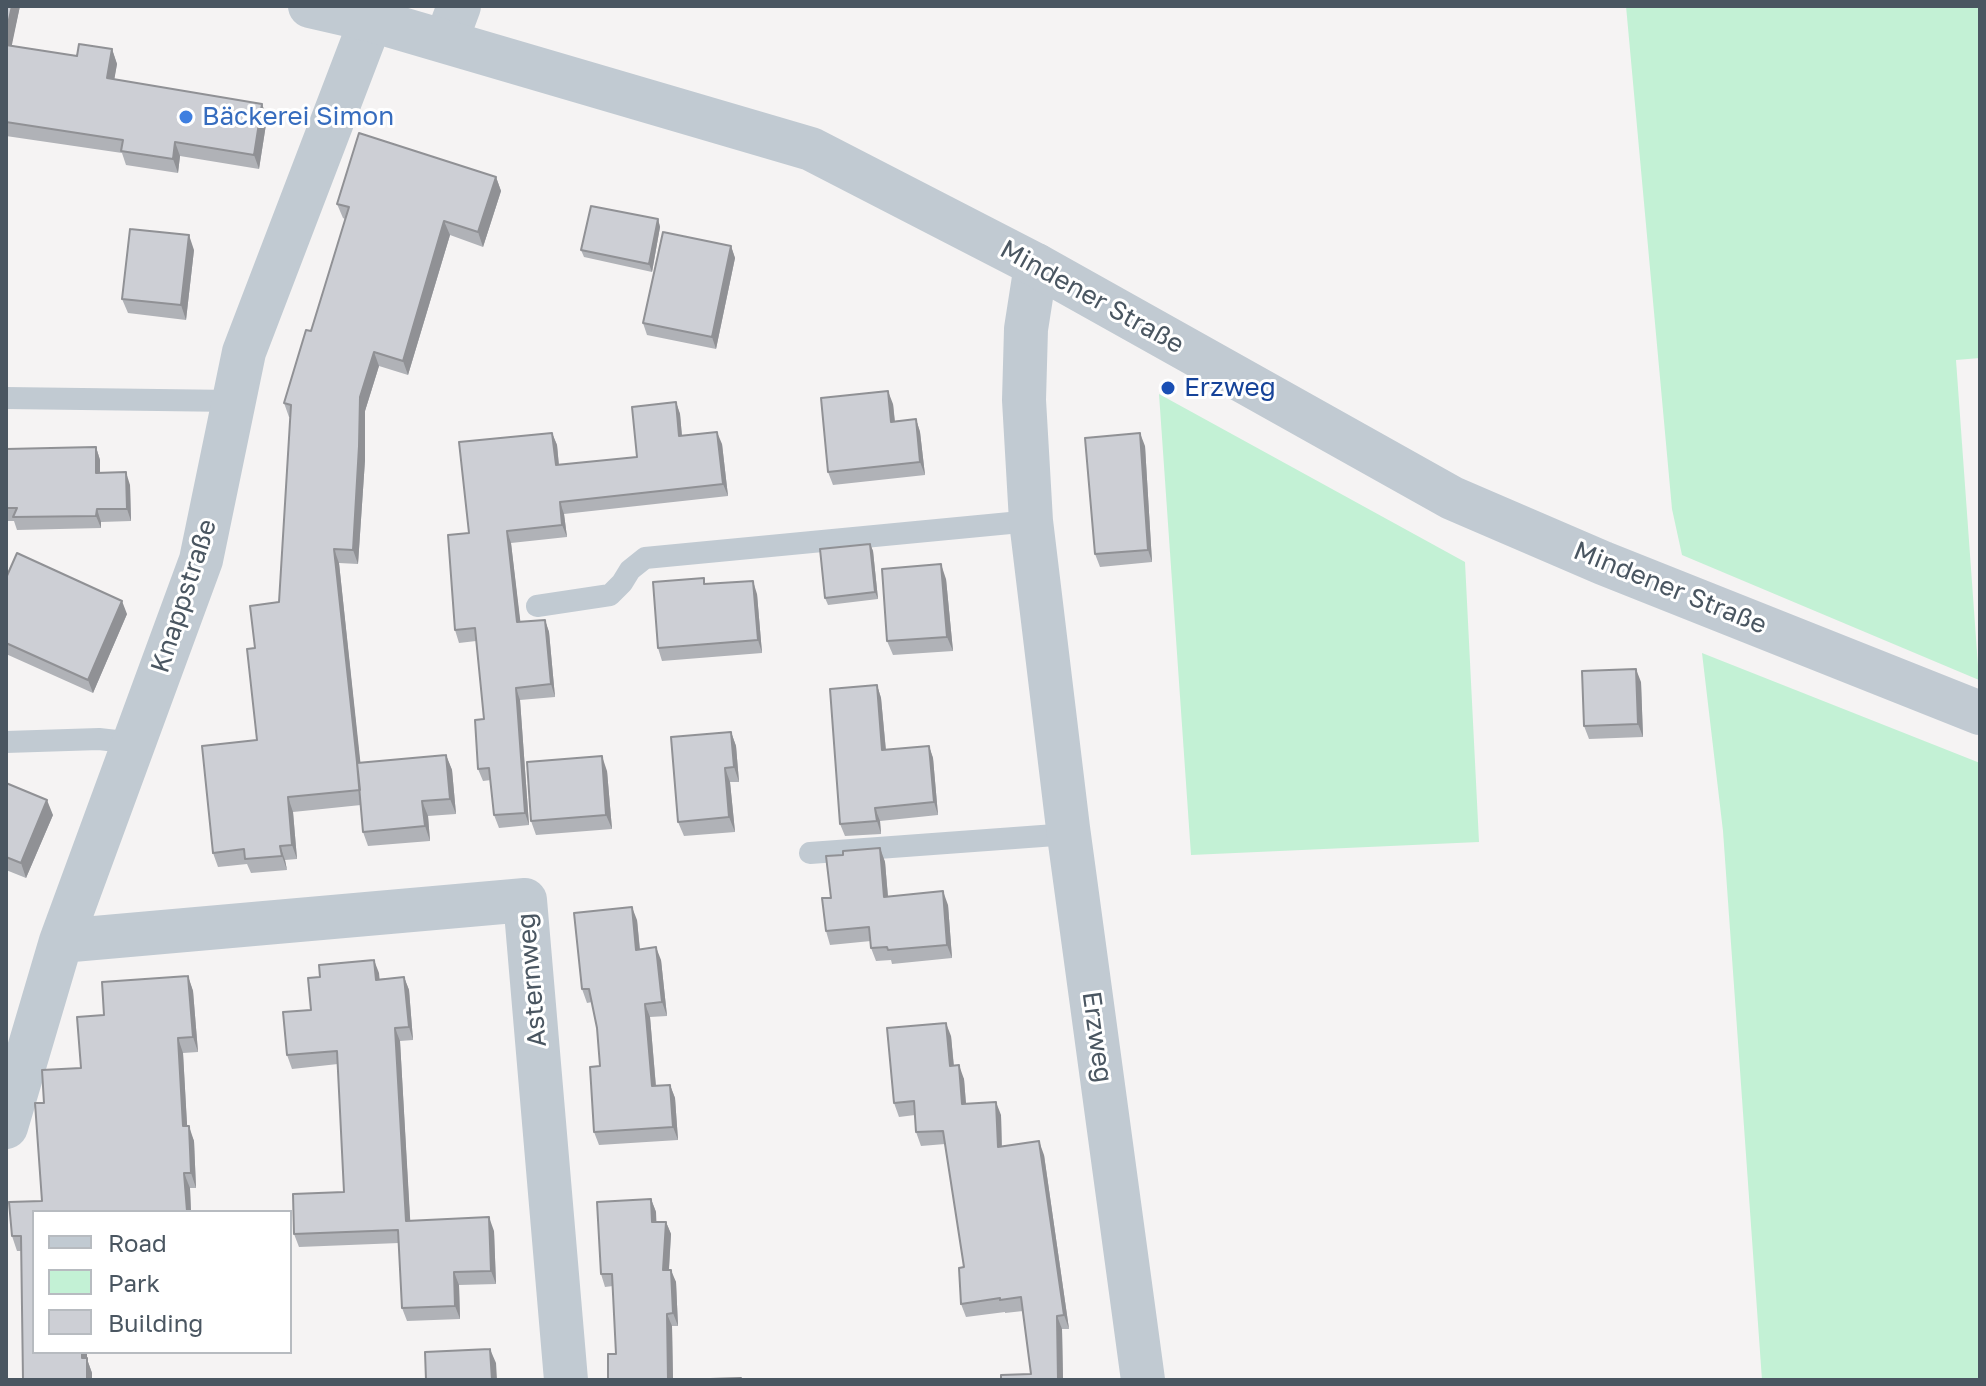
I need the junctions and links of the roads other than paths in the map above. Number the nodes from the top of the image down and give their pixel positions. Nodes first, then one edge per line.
1 (310, 6) edge
2 (371, 20) junction
3 (452, 24) edge
4 (1036, 265) junction
5 (6, 398) edge
6 (234, 401) junction
7 (1031, 521) junction
8 (537, 606) dead end
9 (1980, 713) edge
10 (6, 742) edge
11 (134, 743) junction
12 (1069, 834) junction
13 (810, 853) dead end
14 (61, 941) junction
15 (6, 1127) edge
16 (566, 1380) edge
17 (1143, 1380) edge

1 - 2 street, Mindener Straße
2 - 3 street, Mindener Straße
2 - 6 street, Knappstraße
3 - 4 street, Mindener Straße
4 - 7 street, Erzweg
4 - 9 street, Mindener Straße
5 - 6 lane
6 - 11 street, Knappstraße
7 - 8 lane
7 - 12 street, Erzweg
10 - 11 lane
11 - 14 street, Knappstraße
12 - 13 lane
12 - 17 street, Erzweg
14 - 15 street, Knappstraße
14 - 16 street, Asternweg

